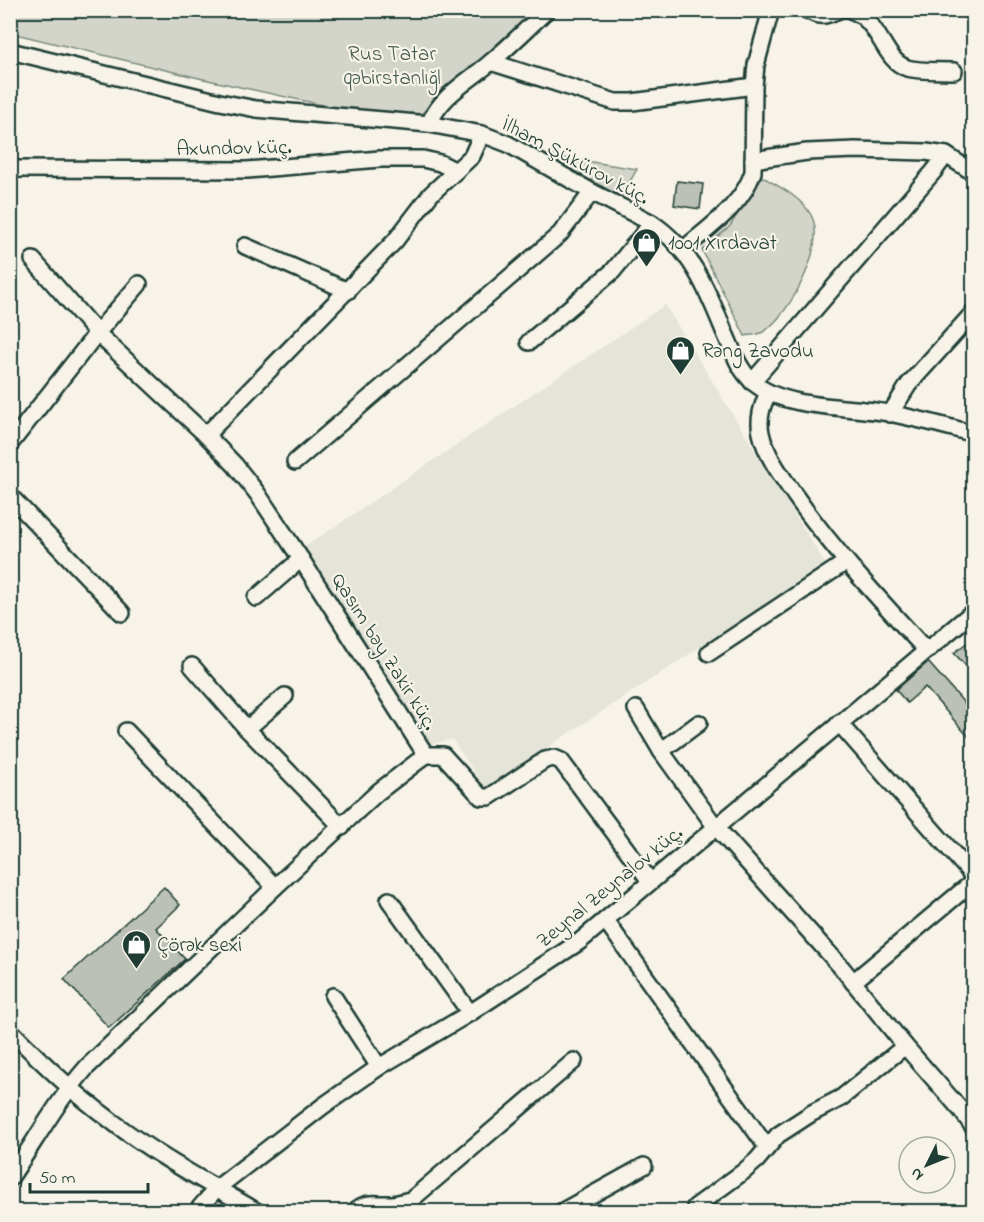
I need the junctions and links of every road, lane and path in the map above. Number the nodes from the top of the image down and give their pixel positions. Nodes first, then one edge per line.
1 (547, 10) edge
2 (771, 10) edge
3 (807, 10) edge
4 (839, 10) edge
5 (850, 10) edge
6 (10, 51) edge
7 (491, 62) junction
8 (954, 71) dead end
9 (754, 86) junction
10 (429, 124) junction
11 (482, 135) junction
12 (946, 155) junction
13 (753, 160) junction
14 (10, 169) edge
15 (456, 171) junction
16 (974, 173) edge
17 (591, 192) junction
18 (652, 223) junction
19 (245, 246) dead end
20 (683, 250) junction
21 (33, 260) dead end
22 (139, 284) dead end
23 (348, 291) junction
24 (974, 312) edge
25 (97, 333) junction
26 (530, 342) dead end
27 (753, 382) junction
28 (768, 393) junction
29 (890, 414) junction
30 (974, 434) edge
31 (206, 435) junction
32 (10, 444) edge
33 (295, 462) dead end
34 (10, 496) edge
35 (301, 559) junction
36 (846, 562) junction
37 (256, 598) dead end
38 (974, 611) edge
39 (122, 614) dead end
40 (926, 650) junction
41 (708, 653) dead end
42 (192, 666) dead end
43 (285, 696) dead end
44 (636, 708) dead end
45 (699, 723) dead end
46 (839, 723) junction
47 (247, 729) junction
48 (126, 731) dead end
49 (661, 751) junction
50 (426, 755) junction
51 (715, 826) junction
52 (342, 827) junction
53 (974, 879) edge
54 (650, 881) junction
55 (275, 887) junction
56 (389, 900) dead end
57 (606, 921) junction
58 (853, 982) junction
59 (333, 996) dead end
60 (470, 1013) junction
61 (10, 1030) edge
62 (905, 1046) junction
63 (574, 1061) dead end
64 (379, 1067) junction
65 (70, 1087) junction
66 (974, 1128) edge
67 (766, 1146) junction
68 (644, 1166) dead end
69 (10, 1178) edge
70 (217, 1188) junction
71 (695, 1207) dead end
72 (196, 1212) edge
73 (258, 1212) edge
74 (354, 1212) edge
75 (561, 1212) edge

1 - 7 street
2 - 9 street
3 - 4 street
5 - 8 street
6 - 10 street, İlham Şükürov küç.
7 - 9 street
7 - 10 street
9 - 13 street
10 - 11 street, İlham Şükürov küç.
11 - 15 street
11 - 17 street, İlham Şükürov küç.
12 - 13 street
12 - 16 street
12 - 27 street
13 - 20 street
14 - 15 street, Axundov küç.
15 - 23 street
17 - 18 street, İlham Şükürov küç.
17 - 33 street
18 - 20 street, İlham Şükürov küç.
18 - 26 street
19 - 23 street
20 - 27 street, İlham Şükürov küç.
21 - 25 street, Qasım bəy Zakir küç.
22 - 25 street
23 - 31 street
24 - 29 street
25 - 31 street, Qasım bəy Zakir küç.
25 - 32 street
27 - 28 street, İlham Şükürov küç.
28 - 29 street, İlham Şükürov küç.
28 - 36 street
29 - 30 street, İlham Şükürov küç.
31 - 35 street, Qasım bəy Zakir küç.
34 - 39 street
35 - 37 street
35 - 50 street, Qasım bəy Zakir küç.
36 - 40 street
36 - 41 street
38 - 40 street, Zeynal Zeynalov küç.
40 - 46 street, Zeynal Zeynalov küç.
42 - 47 street
43 - 47 street
44 - 49 street
45 - 49 street
46 - 51 street, Zeynal Zeynalov küç.
46 - 53 street
47 - 52 street
48 - 55 street
49 - 51 street
50 - 52 street, Qasım bəy Zakir küç.
50 - 54 street
51 - 54 street, Zeynal Zeynalov küç.
51 - 58 street
52 - 55 street, Qasım bəy Zakir küç.
53 - 58 street
54 - 57 street, Zeynal Zeynalov küç.
55 - 65 street, Qasım bəy Zakir küç.
56 - 60 street
57 - 60 street, Zeynal Zeynalov küç.
57 - 67 street
58 - 62 street
59 - 64 street
60 - 64 street, Zeynal Zeynalov küç.
61 - 65 street
62 - 66 street
62 - 67 street
63 - 74 street
64 - 70 street, Zeynal Zeynalov küç.
65 - 69 street, Qasım bəy Zakir küç.
65 - 70 street
67 - 71 street
68 - 75 street
70 - 72 street, Zeynal Zeynalov küç.
70 - 73 street

